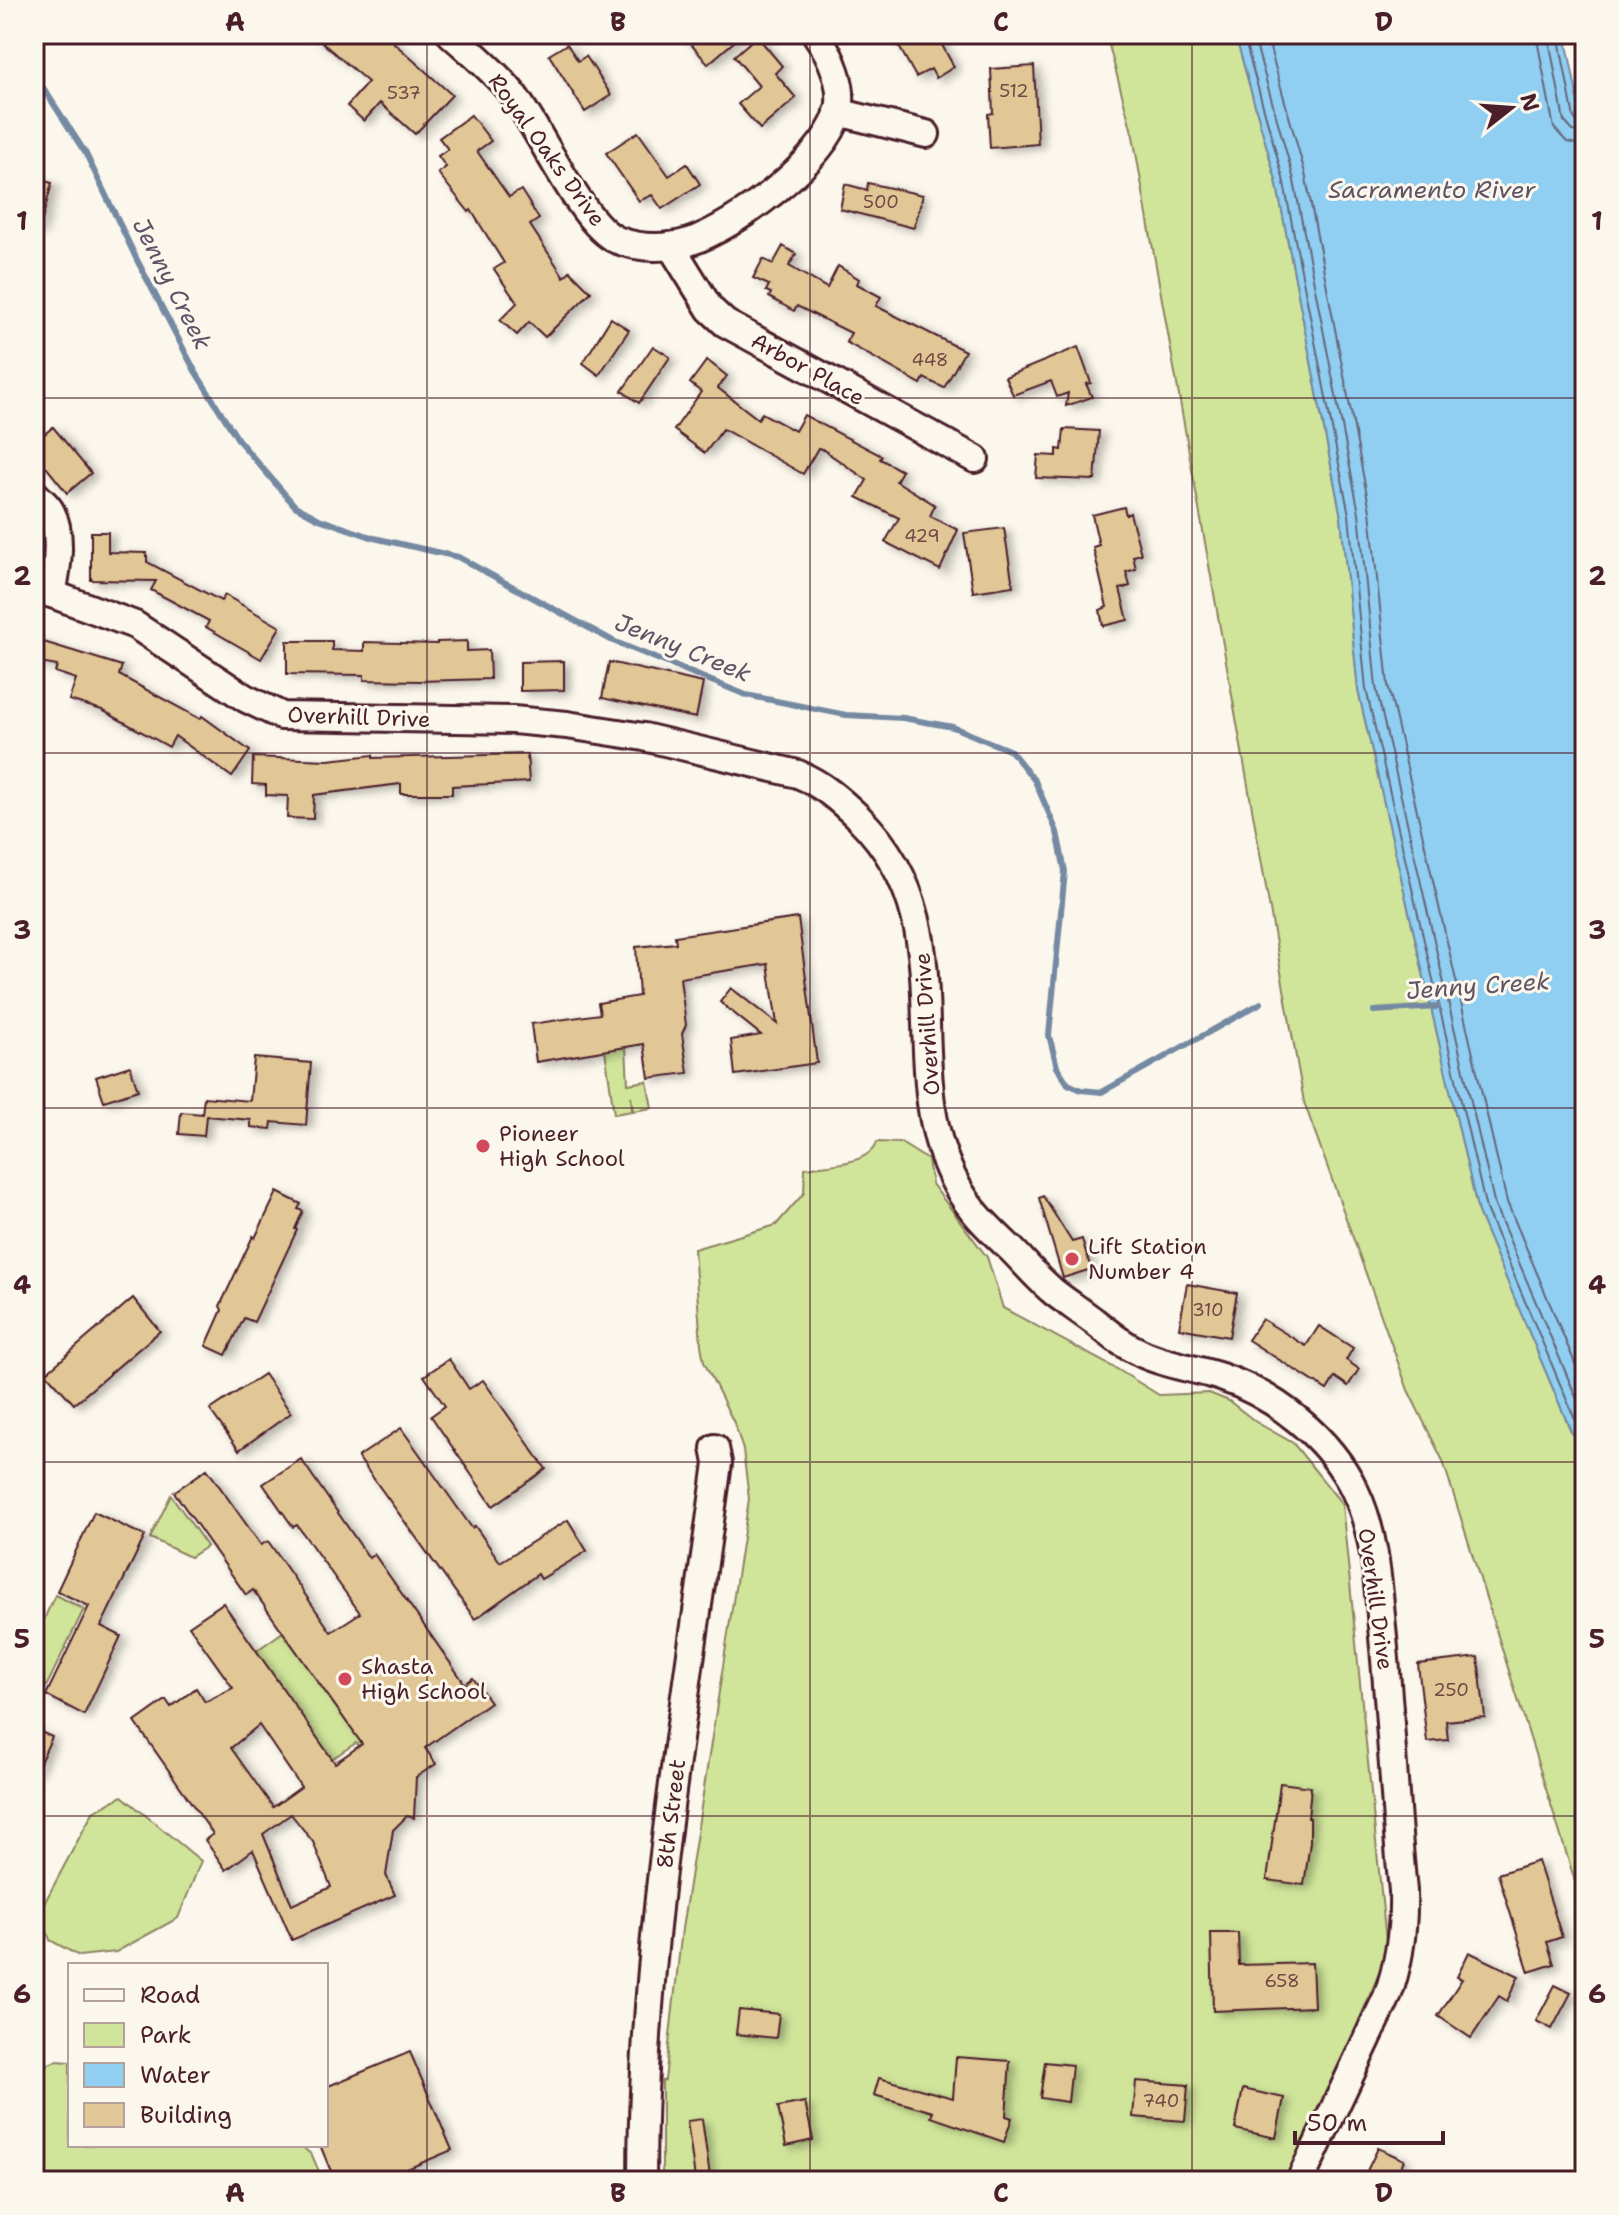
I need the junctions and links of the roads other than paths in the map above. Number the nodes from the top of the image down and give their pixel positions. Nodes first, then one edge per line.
1 (451, 34) edge
2 (816, 34) edge
3 (838, 112) junction
4 (926, 134) dead end
5 (671, 246) junction
6 (975, 459) dead end
7 (34, 493) edge
8 (43, 592) edge
9 (715, 1448) dead end
10 (642, 2181) edge
11 (1300, 2181) edge

1 - 5 street, Royal Oaks Drive
2 - 3 street
3 - 4 street
3 - 5 street, Royal Oaks Drive
5 - 6 street, Arbor Place
7 - 8 street
8 - 11 street, Overhill Drive
9 - 10 street, 8th Street

